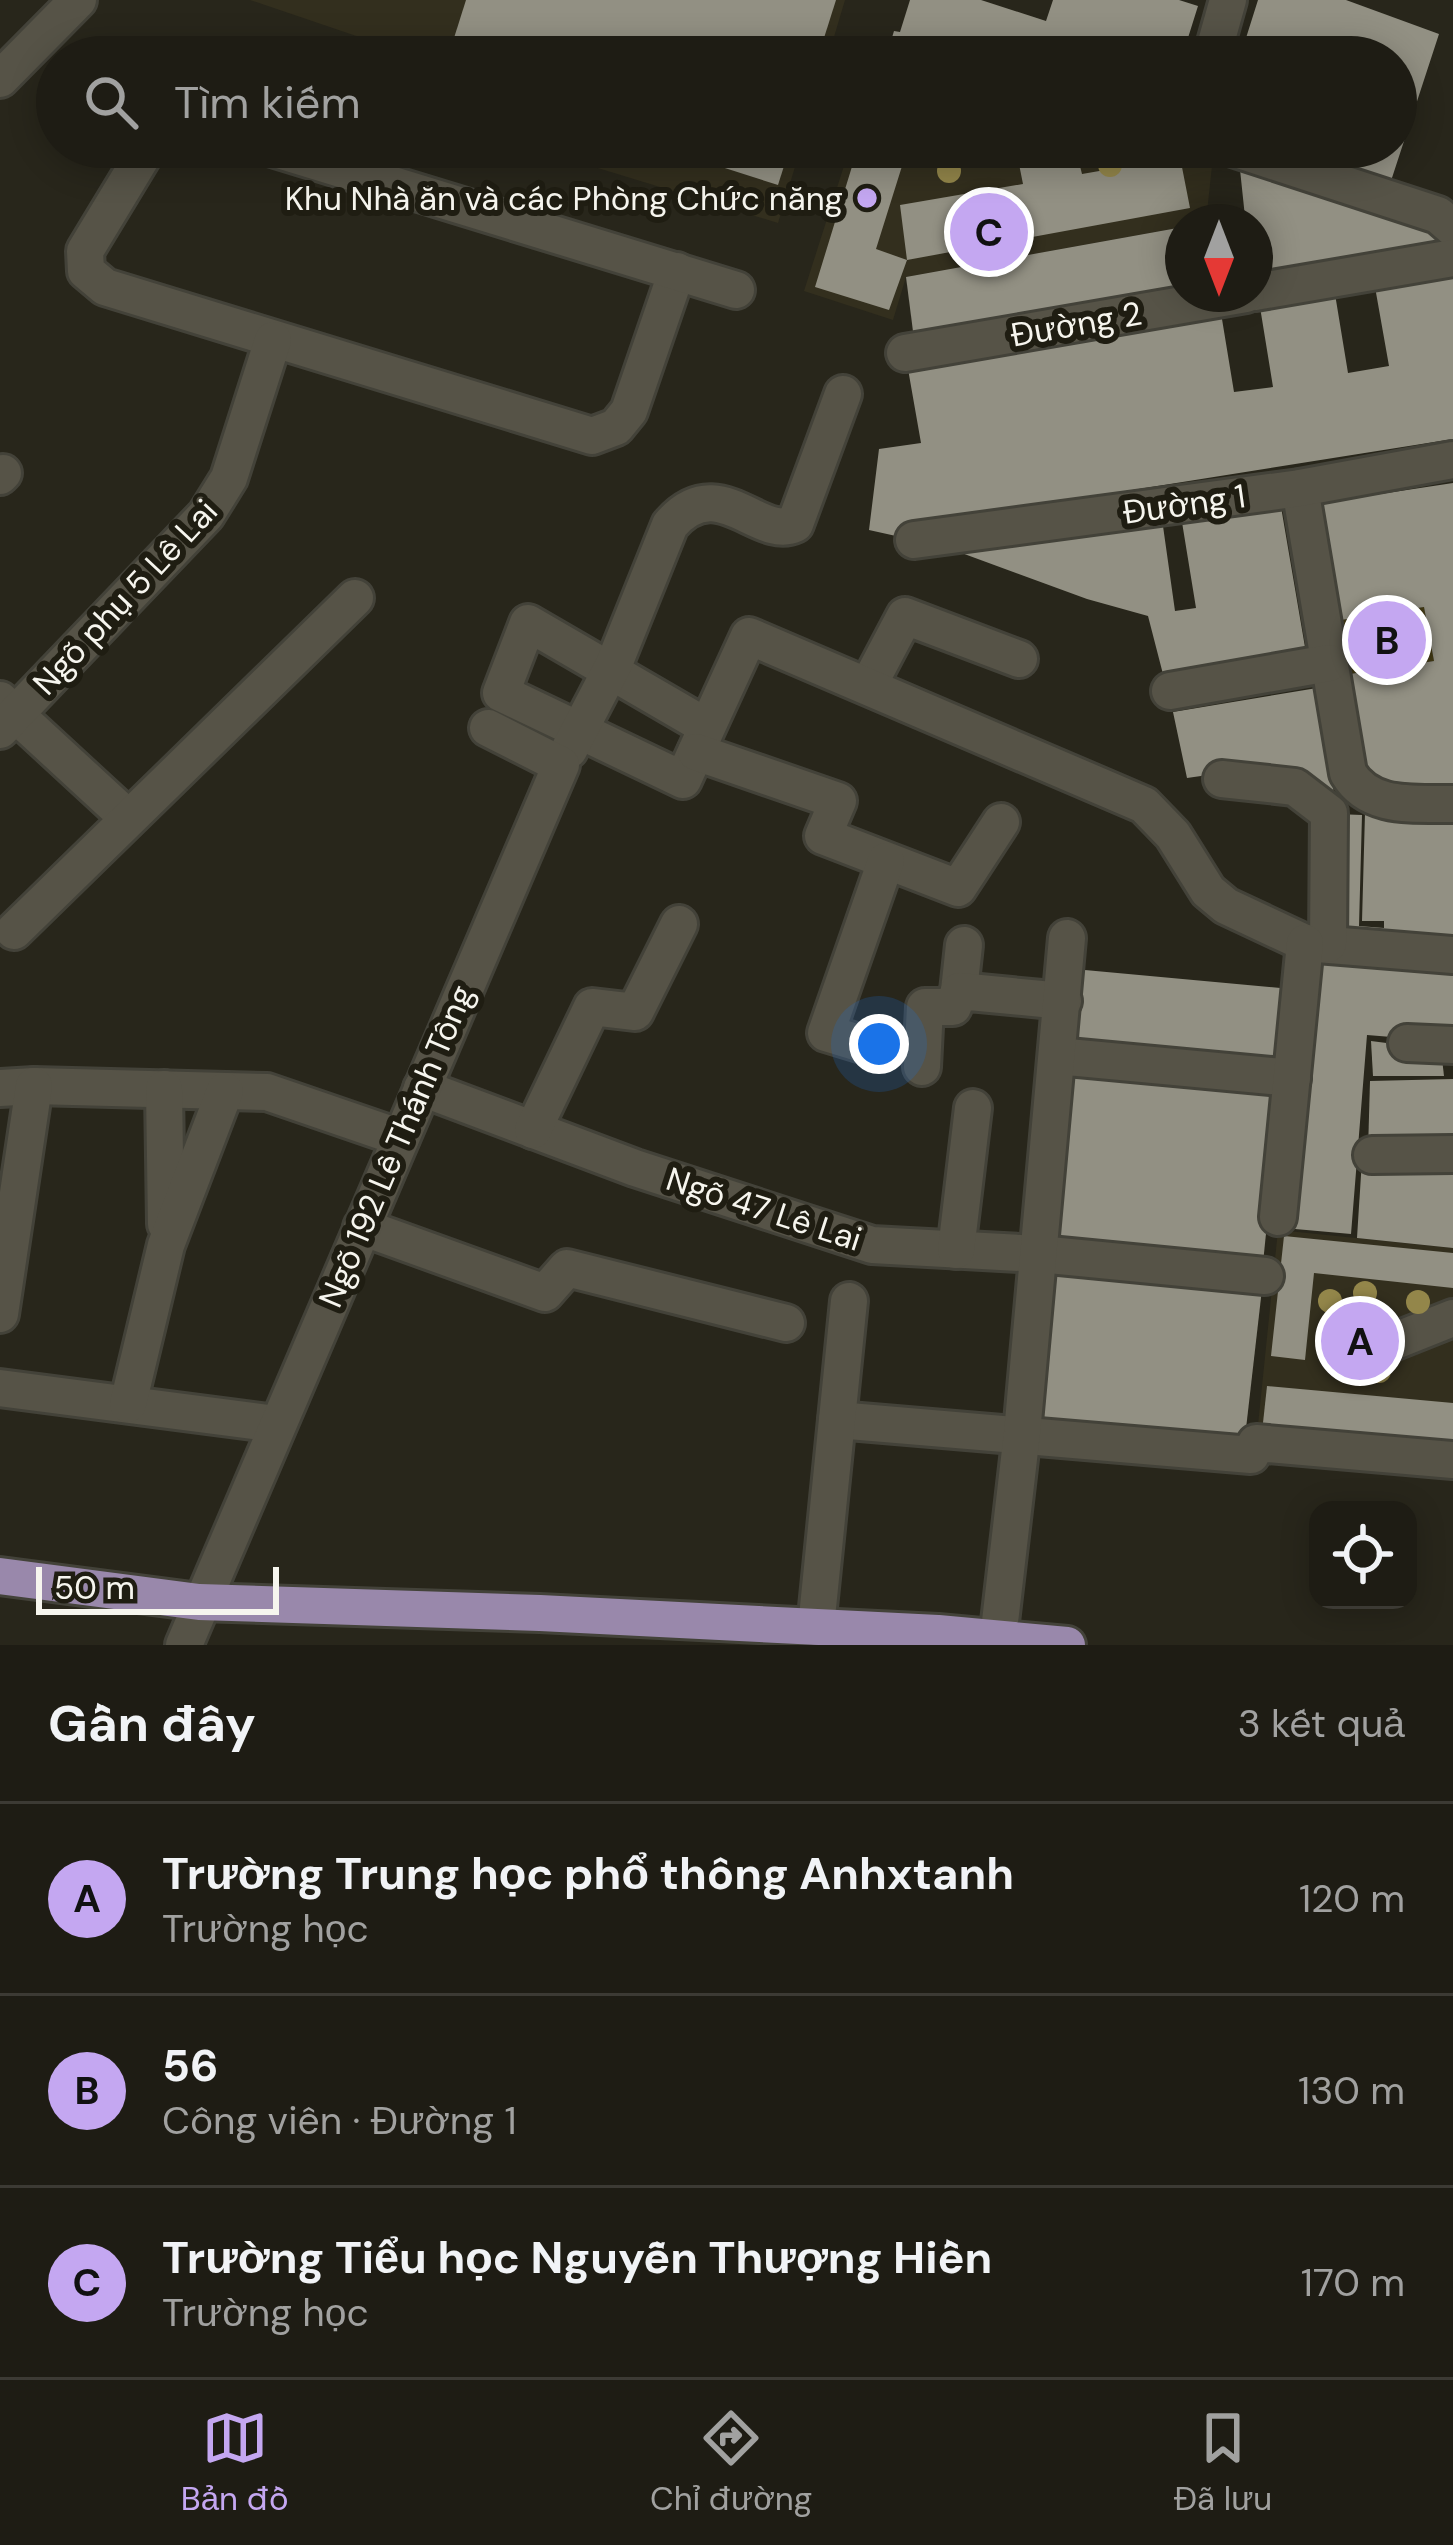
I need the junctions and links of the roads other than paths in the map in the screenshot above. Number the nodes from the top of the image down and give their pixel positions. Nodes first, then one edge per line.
1 (78, 0) edge
2 (1228, 0) edge
3 (58, 36) edge
4 (1218, 36) edge
5 (36, 55) edge
6 (2, 72) edge
7 (135, 168) edge
8 (338, 168) edge
9 (1294, 168) edge
10 (1453, 228) edge
11 (1453, 258) edge
12 (677, 272) junction
13 (1273, 289) edge
14 (736, 290) dead end
15 (1165, 308) edge
16 (273, 340) junction
17 (905, 353) dead end
18 (842, 394) dead end
19 (1453, 460) edge
20 (1300, 488) junction
21 (914, 540) dead end
22 (356, 598) dead end
23 (1019, 658) dead end
24 (1328, 663) junction
25 (611, 671) junction
26 (868, 686) junction
27 (1170, 691) dead end
28 (6, 715) edge
29 (488, 728) dead end
30 (701, 740) junction
31 (561, 765) junction
32 (1222, 779) dead end
33 (1453, 804) edge
34 (128, 818) junction
35 (1000, 823) dead end
36 (886, 861) junction
37 (679, 924) dead end
38 (14, 932) dead end
39 (1066, 938) dead end
40 (1316, 944) junction
41 (964, 945) dead end
42 (1453, 956) edge
43 (959, 991) junction
44 (1063, 1001) junction
45 (1407, 1043) dead end
46 (1453, 1045) edge
47 (872, 1047) dead end
48 (1057, 1056) junction
49 (922, 1067) dead end
50 (1292, 1078) junction
51 (17, 1087) edge
52 (422, 1088) junction
53 (164, 1089) junction
54 (225, 1091) junction
55 (973, 1108) dead end
56 (533, 1130) junction
57 (400, 1138) junction
58 (1453, 1154) edge
59 (1372, 1155) dead end
60 (1278, 1217) dead end
61 (362, 1227) junction
62 (166, 1245) junction
63 (956, 1250) junction
64 (1039, 1254) junction
65 (1265, 1276) dead end
66 (849, 1301) dead end
67 (0, 1314) edge
68 (1453, 1318) edge
69 (786, 1323) dead end
70 (1390, 1343) dead end
71 (0, 1388) edge
72 (128, 1404) junction
73 (837, 1420) junction
74 (276, 1424) junction
75 (1022, 1433) junction
76 (1453, 1460) edge
77 (0, 1576) edge
78 (200, 1602) junction
79 (816, 1628) junction
80 (998, 1639) junction
81 (184, 1645) edge
82 (1067, 1645) edge

1 - 3 street
2 - 4 street
5 - 6 street
7 - 16 street
8 - 12 street
9 - 10 street
11 - 13 street
12 - 14 street
12 - 16 street
15 - 17 street, Đường 2
16 - 28 street, Ngõ phụ 5 Lê Lai
18 - 25 street, Ngõ 192 Lê Thánh Tông
19 - 20 street, Đường 1
20 - 21 street, Đường 1
20 - 24 street
22 - 34 street
23 - 26 street
24 - 27 street
24 - 33 street
25 - 30 street
25 - 30 street
25 - 31 street, Ngõ 192 Lê Thánh Tông
26 - 30 street
26 - 40 street
28 - 34 street, Ngõ phụ 5 Lê Lai
29 - 31 street
30 - 36 street
31 - 52 street, Ngõ 192 Lê Thánh Tông
32 - 40 street
34 - 38 street
35 - 36 street
36 - 47 street
37 - 56 street
39 - 44 street
40 - 42 street
40 - 50 street
41 - 43 street
43 - 44 street
43 - 49 street
44 - 48 street
45 - 46 street
48 - 50 street
48 - 64 street
50 - 60 street
51 - 53 street
51 - 67 street
52 - 56 street, Ngõ 47 Lê Lai
52 - 57 street, Ngõ 192 Lê Thánh Tông
53 - 54 street
53 - 62 street
54 - 57 street
54 - 62 street
55 - 63 street
56 - 63 street, Ngõ 47 Lê Lai
57 - 61 street, Ngõ 192 Lê Thánh Tông
58 - 59 street
61 - 69 street
61 - 74 street, Ngõ 192 Lê Thánh Tông
62 - 72 street
63 - 64 street, Ngõ 47 Lê Lai
64 - 65 street, Ngõ 47 Lê Lai
64 - 75 street
66 - 73 street
68 - 70 street
71 - 72 street
72 - 74 street
73 - 75 street
73 - 79 street
74 - 78 street, Ngõ 192 Lê Thánh Tông
75 - 76 street
75 - 80 street
77 - 78 main road
78 - 79 main road
78 - 81 street, Ngõ 192 Lê Thánh Tông
79 - 80 main road
80 - 82 main road

